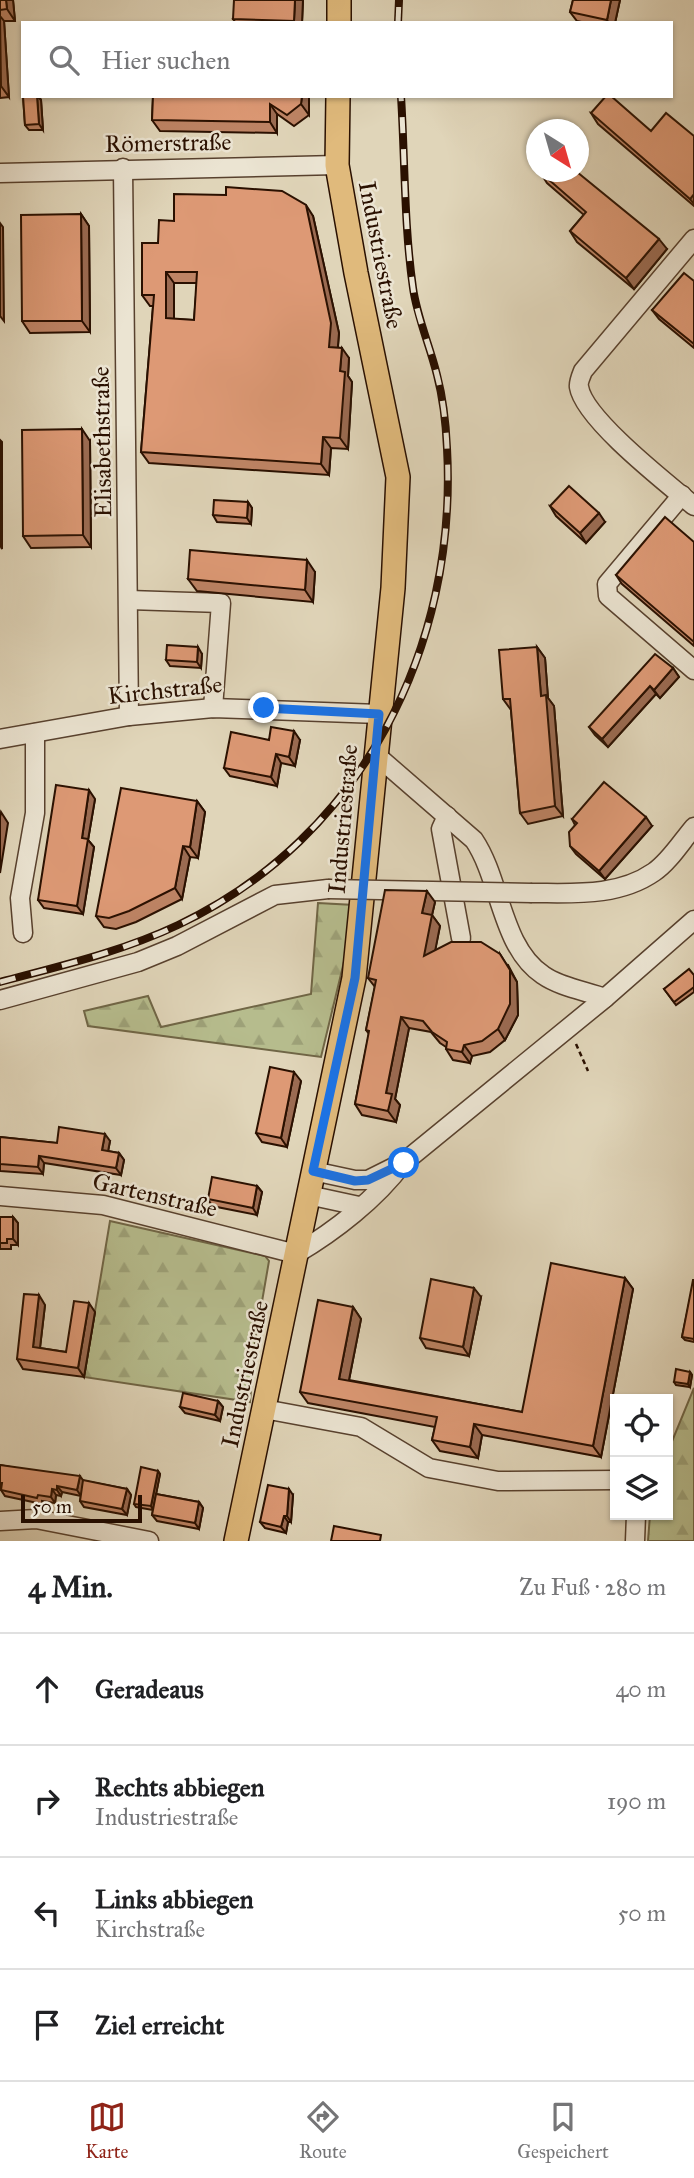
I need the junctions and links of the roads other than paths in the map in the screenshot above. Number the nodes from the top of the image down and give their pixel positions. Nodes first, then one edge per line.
1 (339, 0) edge
2 (339, 21) edge
3 (338, 98) edge
4 (337, 165) junction
5 (123, 168) junction
6 (0, 173) edge
7 (693, 243) edge
8 (688, 500) edge
9 (129, 600) junction
10 (694, 670) edge
11 (213, 708) junction
12 (379, 714) junction
13 (129, 716) junction
14 (35, 733) junction
15 (0, 739) edge
16 (376, 755) junction
17 (447, 816) junction
18 (694, 827) edge
19 (694, 920) edge
20 (23, 933) dead end
21 (461, 938) dead end
22 (605, 998) junction
23 (0, 1000) edge
24 (404, 1163) junction
25 (313, 1171) junction
26 (308, 1195) junction
27 (0, 1196) edge
28 (359, 1206) junction
29 (296, 1254) junction
30 (264, 1409) junction
31 (610, 1480) edge
32 (636, 1520) edge
33 (0, 1521) edge
34 (149, 1541) edge
35 (236, 1541) edge
36 (635, 1541) edge

1 - 2 main road
3 - 4 main road, Industriestraße
4 - 5 street, Römerstraße
4 - 12 main road, Industriestraße
5 - 6 street, Römerstraße
5 - 9 street, Elisabethstraße
7 - 8 street
8 - 10 street
9 - 11 street
9 - 13 street, Elisabethstraße
11 - 12 street, Kirchstraße
11 - 13 street, Kirchstraße
12 - 16 main road, Industriestraße
13 - 14 street, Kirchstraße
14 - 15 street, Kirchstraße
14 - 20 street
16 - 17 street
16 - 25 main road, Industriestraße
17 - 21 street
17 - 22 street
18 - 23 street, bridge
19 - 22 street
22 - 24 street
24 - 25 street
24 - 28 street
25 - 26 main road, Industriestraße
26 - 28 street
26 - 29 main road, Industriestraße
27 - 29 street, Gartenstraße
28 - 29 street
29 - 30 main road, Industriestraße
30 - 31 street
30 - 35 main road, Industriestraße
32 - 36 street
33 - 34 street

